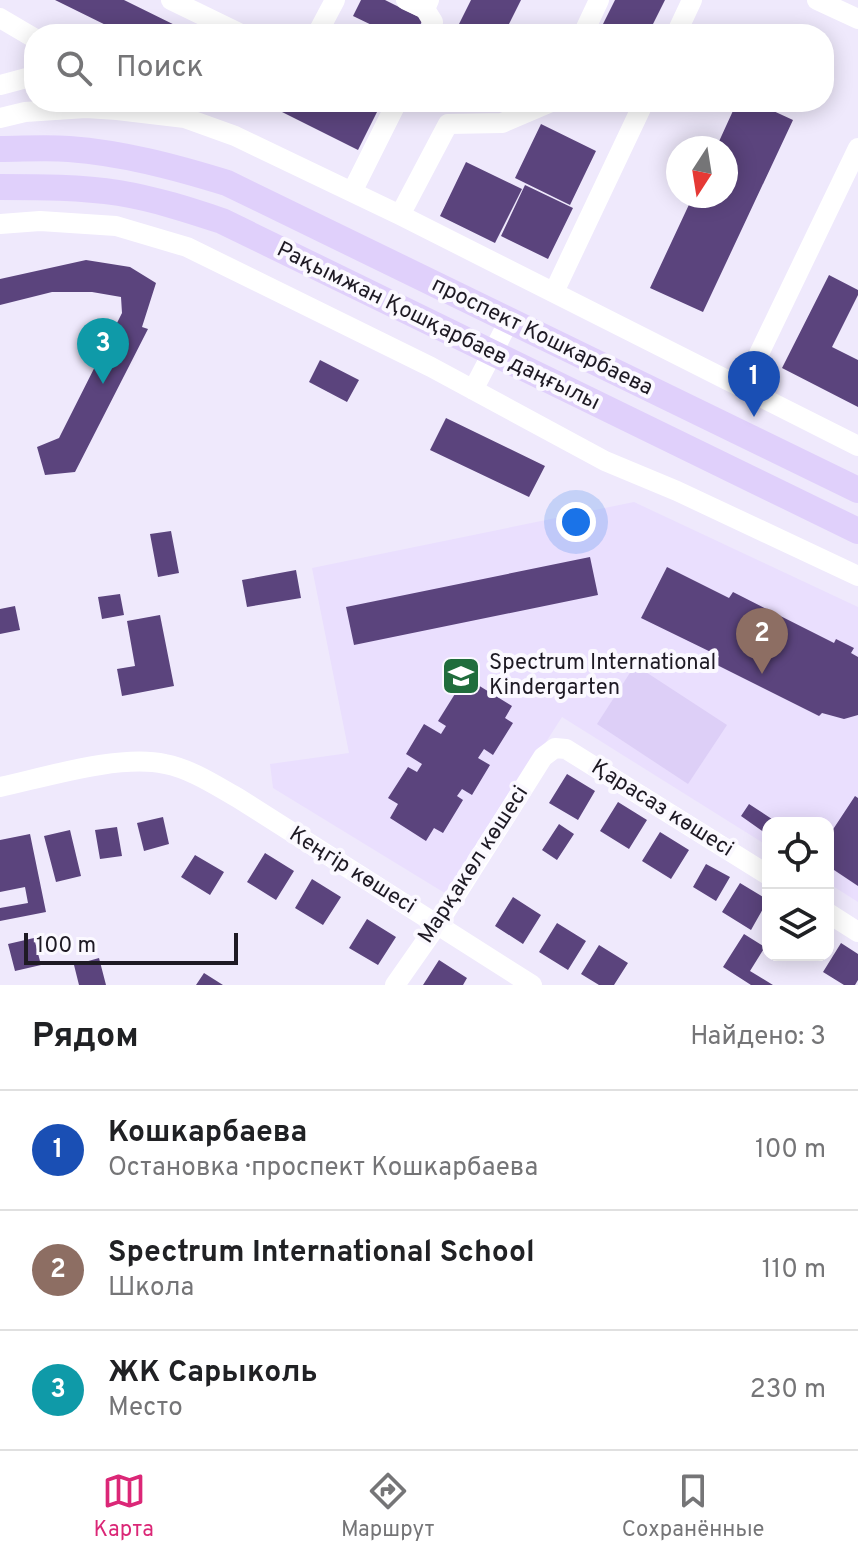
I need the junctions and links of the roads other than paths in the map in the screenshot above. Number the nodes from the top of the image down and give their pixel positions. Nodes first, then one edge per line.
1 (171, 0) edge
2 (335, 0) edge
3 (599, 0) edge
4 (692, 0) edge
5 (817, 0) edge
6 (420, 3) edge
7 (0, 18) edge
8 (858, 19) edge
9 (220, 24) edge
10 (322, 24) edge
11 (432, 24) edge
12 (588, 24) edge
13 (681, 24) edge
14 (24, 32) edge
15 (24, 79) edge
16 (0, 85) edge
17 (25, 112) edge
18 (134, 112) edge
19 (183, 112) edge
20 (392, 112) edge
21 (528, 112) edge
22 (639, 112) edge
23 (0, 118) edge
24 (228, 133) junction
25 (858, 148) edge
26 (0, 149) edge
27 (0, 187) edge
28 (352, 192) junction
29 (400, 215) junction
30 (0, 224) edge
31 (554, 292) junction
32 (509, 321) junction
33 (492, 354) junction
34 (743, 387) junction
35 (473, 390) junction
36 (858, 446) edge
37 (858, 490) edge
38 (858, 531) edge
39 (858, 576) edge
40 (555, 748) joint
41 (0, 787) edge
42 (762, 871) edge
43 (834, 917) edge
44 (437, 925) junction
45 (858, 932) edge
46 (395, 985) edge
47 (532, 985) edge

1 - 9 street
2 - 10 street
3 - 12 street
4 - 13 street
5 - 8 street
6 - 11 street
7 - 14 street
15 - 16 street
17 - 23 street
18 - 24 street
19 - 24 street
20 - 28 street
21 - 29 street
22 - 31 street
24 - 28 street
25 - 34 street
26 - 32 main road, проспект Кошкарбаева
27 - 33 main road, Рақымжан Қошқарбаев даңғылы
28 - 29 street
29 - 31 street
30 - 35 street
31 - 34 street
32 - 33 street
32 - 37 main road, проспект Кошкарбаева
33 - 35 street
33 - 38 main road, Рақымжан Қошқарбаев даңғылы
34 - 36 street
35 - 39 street
40 - 42 street, Қарасаз көшесі
40 - 44 street, Марқакөл көшесі
41 - 44 street, Кеңгір көшесі
43 - 45 street
44 - 46 street, Марқакөл көшесі
44 - 47 street, Кеңгір көшесі

